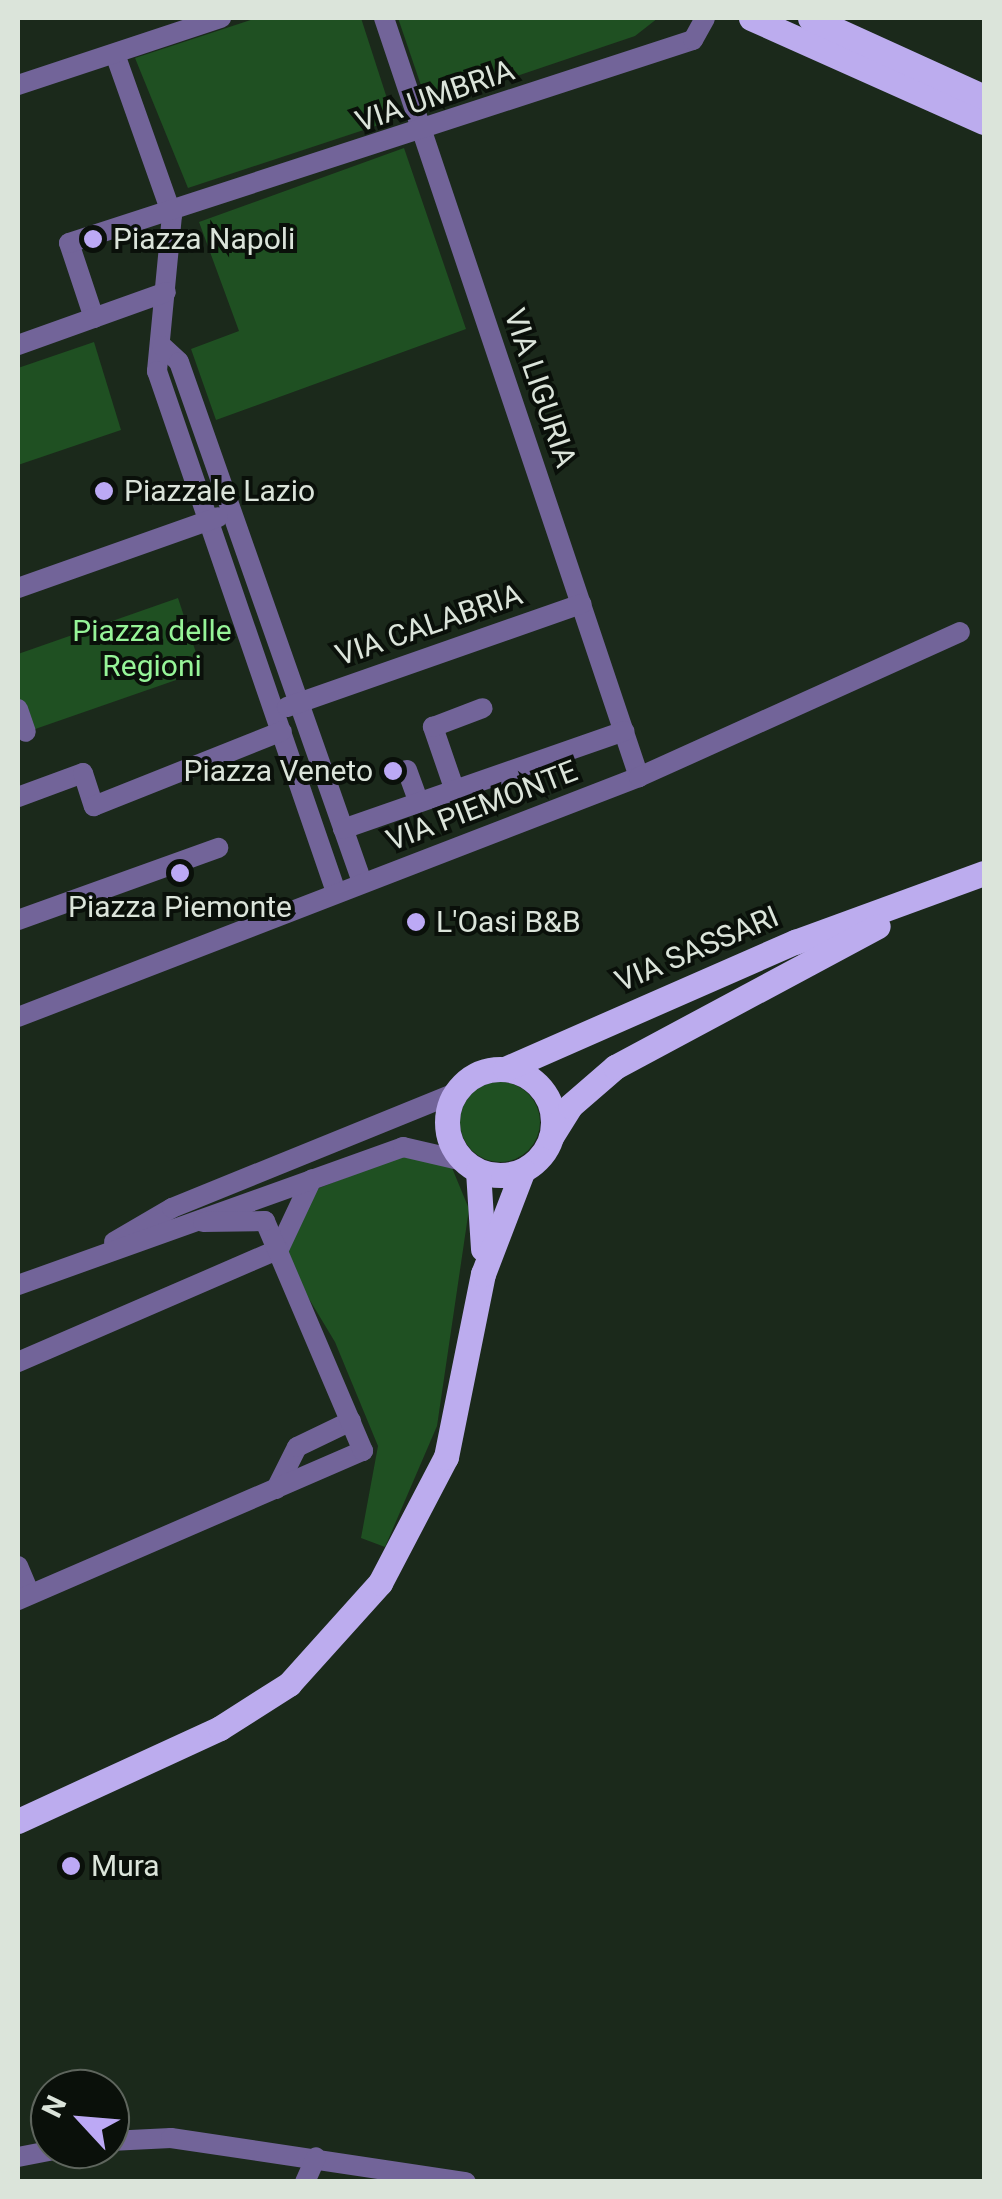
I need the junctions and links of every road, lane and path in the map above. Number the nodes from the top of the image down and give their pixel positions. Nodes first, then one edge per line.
1 (221, 18) edge
2 (384, 18) edge
3 (705, 18) edge
4 (751, 18) edge
5 (810, 18) edge
6 (115, 54) junction
7 (18, 85) edge
8 (969, 98) edge
9 (984, 122) edge
10 (422, 133) junction
11 (172, 215) junction
12 (166, 292) junction
13 (94, 318) junction
14 (18, 345) edge
15 (162, 346) junction
16 (233, 512) junction
17 (208, 520) junction
18 (18, 588) edge
19 (581, 604) junction
20 (960, 632) dead end
21 (298, 703) junction
22 (483, 708) dead end
23 (18, 709) edge
24 (275, 710) junction
25 (624, 731) junction
26 (26, 732) dead end
27 (282, 732) junction
28 (408, 770) dead end
29 (640, 778) junction
30 (454, 788) junction
31 (18, 797) edge
32 (418, 801) junction
33 (343, 830) junction
34 (218, 848) dead end
35 (984, 873) edge
36 (362, 882) junction
37 (336, 892) junction
38 (919, 902) junction
39 (18, 920) edge
40 (18, 1017) edge
41 (504, 1069) junction
42 (455, 1093) junction
43 (550, 1137) junction
44 (471, 1166) junction
45 (523, 1170) junction
46 (312, 1178) junction
47 (203, 1222) junction
48 (279, 1248) junction
49 (84, 1259) junction
50 (483, 1274) junction
51 (18, 1286) edge
52 (18, 1362) edge
53 (350, 1422) junction
54 (276, 1489) junction
55 (18, 1566) edge
56 (24, 1597) edge
57 (18, 1821) edge
58 (130, 2140) edge
59 (316, 2157) junction
60 (306, 2182) edge
61 (466, 2182) edge

1 - 6 street
2 - 10 street, VIA LIGURIA
3 - 10 street, VIA UMBRIA
4 - 8 main road
5 - 8 main road
6 - 7 street
6 - 11 street
8 - 9 main road
10 - 11 street, VIA UMBRIA
10 - 19 street, VIA LIGURIA
11 - 12 street
11 - 13 street
12 - 13 street
12 - 15 street
13 - 14 street
15 - 16 street
15 - 17 street
16 - 17 street
16 - 21 street
17 - 18 street
17 - 24 street
19 - 21 street, VIA CALABRIA
19 - 25 street, VIA LIGURIA
20 - 29 street, VIA PIEMONTE
21 - 24 street, VIA CALABRIA
21 - 33 street
22 - 30 street
23 - 26 street
24 - 27 street
25 - 29 street, VIA LIGURIA
25 - 30 street
27 - 31 street
27 - 37 street
28 - 32 street
29 - 36 street, VIA PIEMONTE
30 - 32 street
32 - 33 street
33 - 36 street
34 - 39 street
35 - 38 main road, VIA SASSARI
36 - 37 street, VIA PIEMONTE
37 - 40 street, VIA PIEMONTE
38 - 41 main road, VIA SASSARI
38 - 43 main road, VIA SASSARI
41 - 42 main road
41 - 43 main road
42 - 44 main road
42 - 49 street
43 - 45 main road
44 - 45 main road
44 - 46 street
44 - 50 main road
45 - 50 main road
46 - 47 street
46 - 48 street
47 - 48 street
47 - 49 street
48 - 52 street
48 - 53 street
49 - 51 street
50 - 57 main road
53 - 54 street
53 - 54 street
54 - 56 street
55 - 56 street
58 - 59 street
59 - 60 street
59 - 61 street

